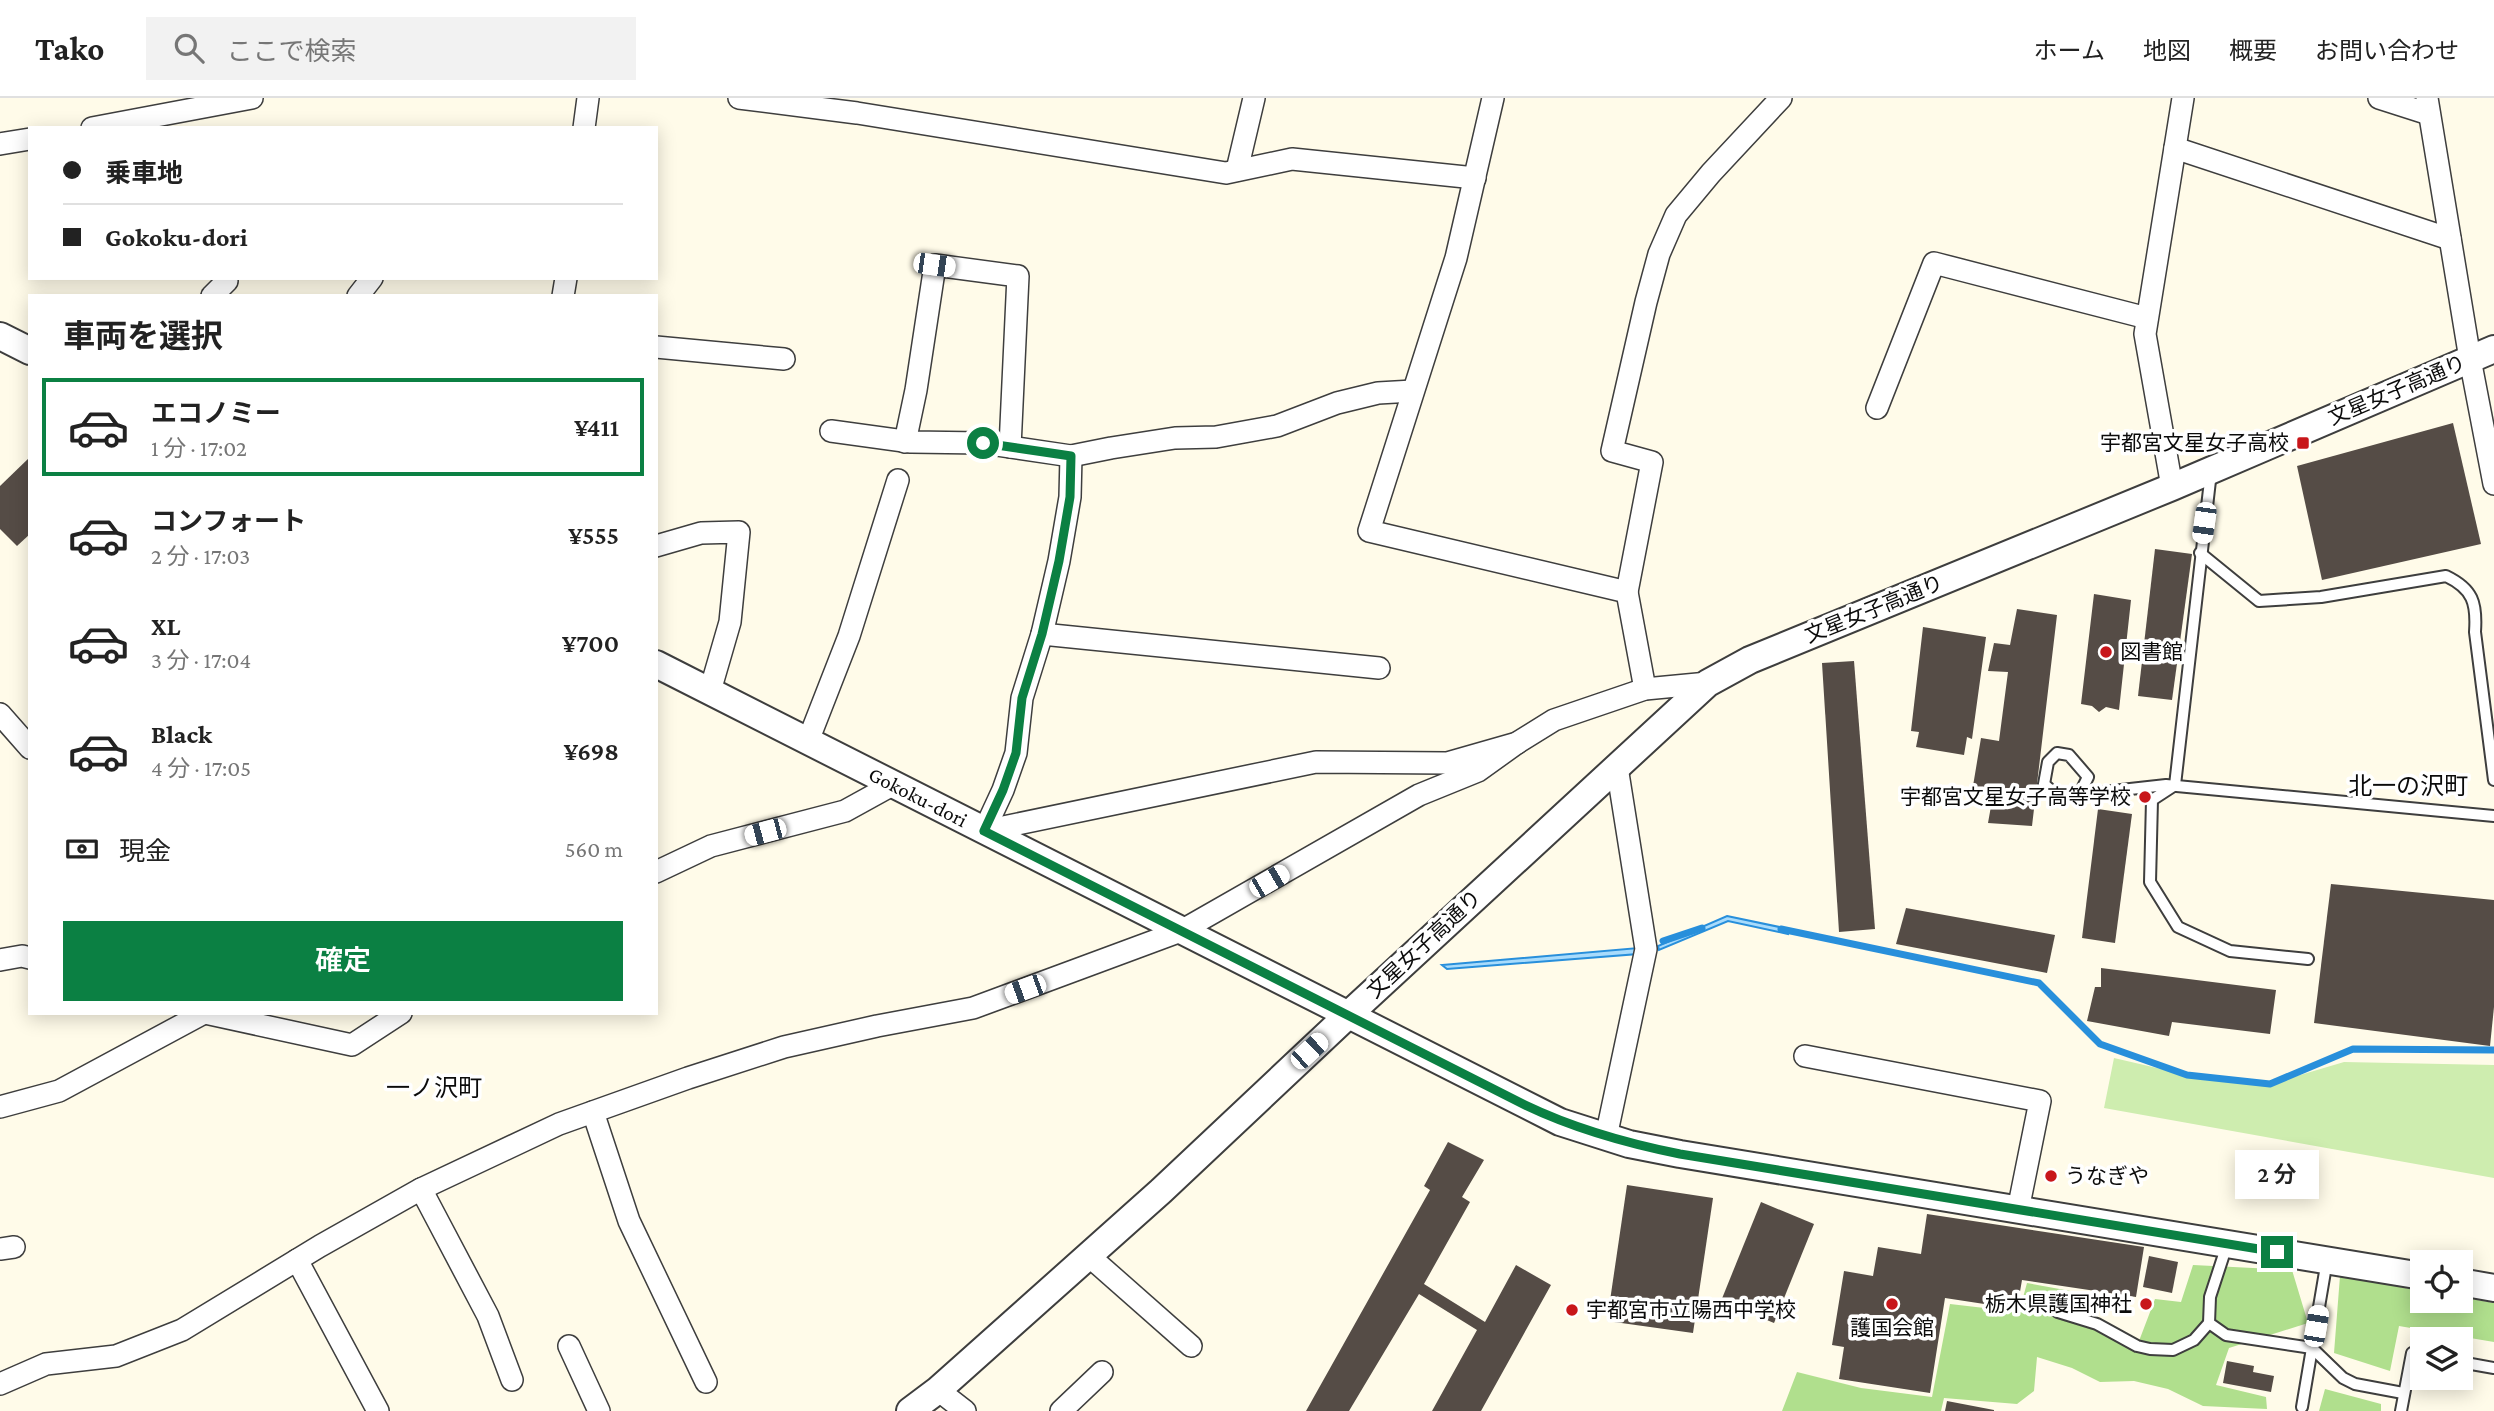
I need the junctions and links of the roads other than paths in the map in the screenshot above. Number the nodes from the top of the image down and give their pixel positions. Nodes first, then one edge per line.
1 (252, 98) edge
2 (588, 98) edge
3 (739, 98) edge
4 (1254, 98) edge
5 (1493, 98) edge
6 (1781, 98) edge
7 (2183, 98) edge
8 (2379, 98) edge
9 (2428, 106) edge
10 (172, 114) junction
11 (103, 126) edge
12 (189, 126) edge
13 (584, 126) edge
14 (28, 139) edge
15 (0, 144) edge
16 (2175, 148) junction
17 (1237, 170) junction
18 (1475, 178) junction
19 (2450, 239) junction
20 (370, 280) edge
21 (360, 294) edge
22 (2147, 318) junction
23 (0, 336) edge
24 (658, 347) edge
25 (28, 350) edge
26 (2482, 354) edge
27 (784, 359) dead end
28 (1413, 391) junction
29 (1877, 408) dead end
30 (831, 431) dead end
31 (905, 442) junction
32 (1010, 447) junction
33 (1071, 456) junction
34 (2211, 468) junction
35 (898, 480) dead end
36 (2494, 484) edge
37 (2172, 487) junction
38 (658, 545) edge
39 (2200, 553) junction
40 (1627, 592) junction
41 (1042, 634) junction
42 (658, 665) edge
43 (1380, 668) dead end
44 (1708, 683) junction
45 (1645, 689) junction
46 (710, 691) junction
47 (0, 714) edge
48 (22, 726) edge
49 (808, 741) junction
50 (28, 742) edge
51 (1517, 743) junction
52 (1617, 767) junction
53 (2494, 780) edge
54 (894, 784) junction
55 (2175, 785) junction
56 (2079, 795) junction
57 (2493, 812) edge
58 (984, 831) junction
59 (658, 871) edge
60 (1181, 931) junction
61 (28, 958) edge
62 (2308, 959) dead end
63 (0, 960) edge
64 (201, 1015) edge
65 (214, 1015) edge
66 (398, 1015) edge
67 (1347, 1016) junction
68 (1805, 1056) dead end
69 (0, 1107) edge
70 (593, 1112) junction
71 (1606, 1137) junction
72 (421, 1189) junction
73 (2018, 1210) junction
74 (2227, 1244) junction
75 (1089, 1256) junction
76 (298, 1259) junction
77 (2327, 1261) junction
78 (2410, 1274) edge
79 (2473, 1284) edge
80 (2494, 1288) edge
81 (2035, 1298) dead end
82 (2209, 1323) junction
83 (569, 1346) dead end
84 (1191, 1346) dead end
85 (2312, 1348) junction
86 (2410, 1362) edge
87 (2473, 1364) edge
88 (2494, 1368) edge
89 (1102, 1372) dead end
90 (512, 1380) dead end
91 (706, 1382) dead end
92 (0, 1384) edge
93 (938, 1391) junction
94 (2403, 1393) junction
95 (2302, 1407) dead end
96 (378, 1411) edge
97 (599, 1411) edge
98 (910, 1411) edge
99 (965, 1411) edge
100 (1061, 1411) edge
101 (2400, 1411) edge

1 - 10 street
2 - 13 street
3 - 17 street
4 - 17 street
5 - 18 street
6 - 40 street
7 - 16 street
8 - 9 street
9 - 19 street
10 - 11 street
10 - 12 street
14 - 15 street
16 - 19 street
16 - 22 street
17 - 18 street
18 - 28 street
19 - 26 street
20 - 21 street
22 - 29 street
22 - 37 street
23 - 25 street
24 - 27 street
26 - 34 street, 文星女子高通り
26 - 36 street
28 - 33 street
28 - 40 street
30 - 31 street
31 - 32 street
31 - 32 street
32 - 33 street
33 - 41 street
34 - 37 street, 文星女子高通り
34 - 39 lane
35 - 49 street
37 - 44 street, 文星女子高通り
38 - 46 street
39 - 53 lane
39 - 55 lane
40 - 45 street
41 - 43 street
41 - 58 street
42 - 46 street, Gokoku-dori
44 - 45 street
44 - 52 street, 文星女子高通り
45 - 51 street
46 - 49 street, Gokoku-dori
47 - 48 street
48 - 50 street
49 - 54 street, Gokoku-dori
51 - 58 street
51 - 60 street
52 - 67 street, 文星女子高通り
52 - 71 street
54 - 58 street, Gokoku-dori
54 - 59 street
55 - 56 lane
55 - 57 lane
55 - 62 lane
56 - 56 lane
58 - 60 street, Gokoku-dori
60 - 67 street, Gokoku-dori
60 - 70 street
61 - 63 street
64 - 69 street
65 - 66 street
67 - 71 street, Gokoku-dori
67 - 75 street, 文星女子高通り
68 - 73 street
70 - 72 street
70 - 91 street
71 - 73 street, Gokoku-dori
72 - 76 street
72 - 90 street
73 - 74 street, Gokoku-dori
74 - 77 street, Gokoku-dori
74 - 82 lane
75 - 84 street
75 - 93 street, 文星女子高通り
76 - 92 street
76 - 96 street
77 - 78 street, Gokoku-dori
77 - 85 lane
79 - 80 street
81 - 82 lane
82 - 85 lane
83 - 97 street
85 - 94 lane
85 - 95 lane
86 - 94 lane
87 - 88 lane
89 - 100 street
93 - 98 street, 文星女子高通り
93 - 99 street
94 - 101 lane

